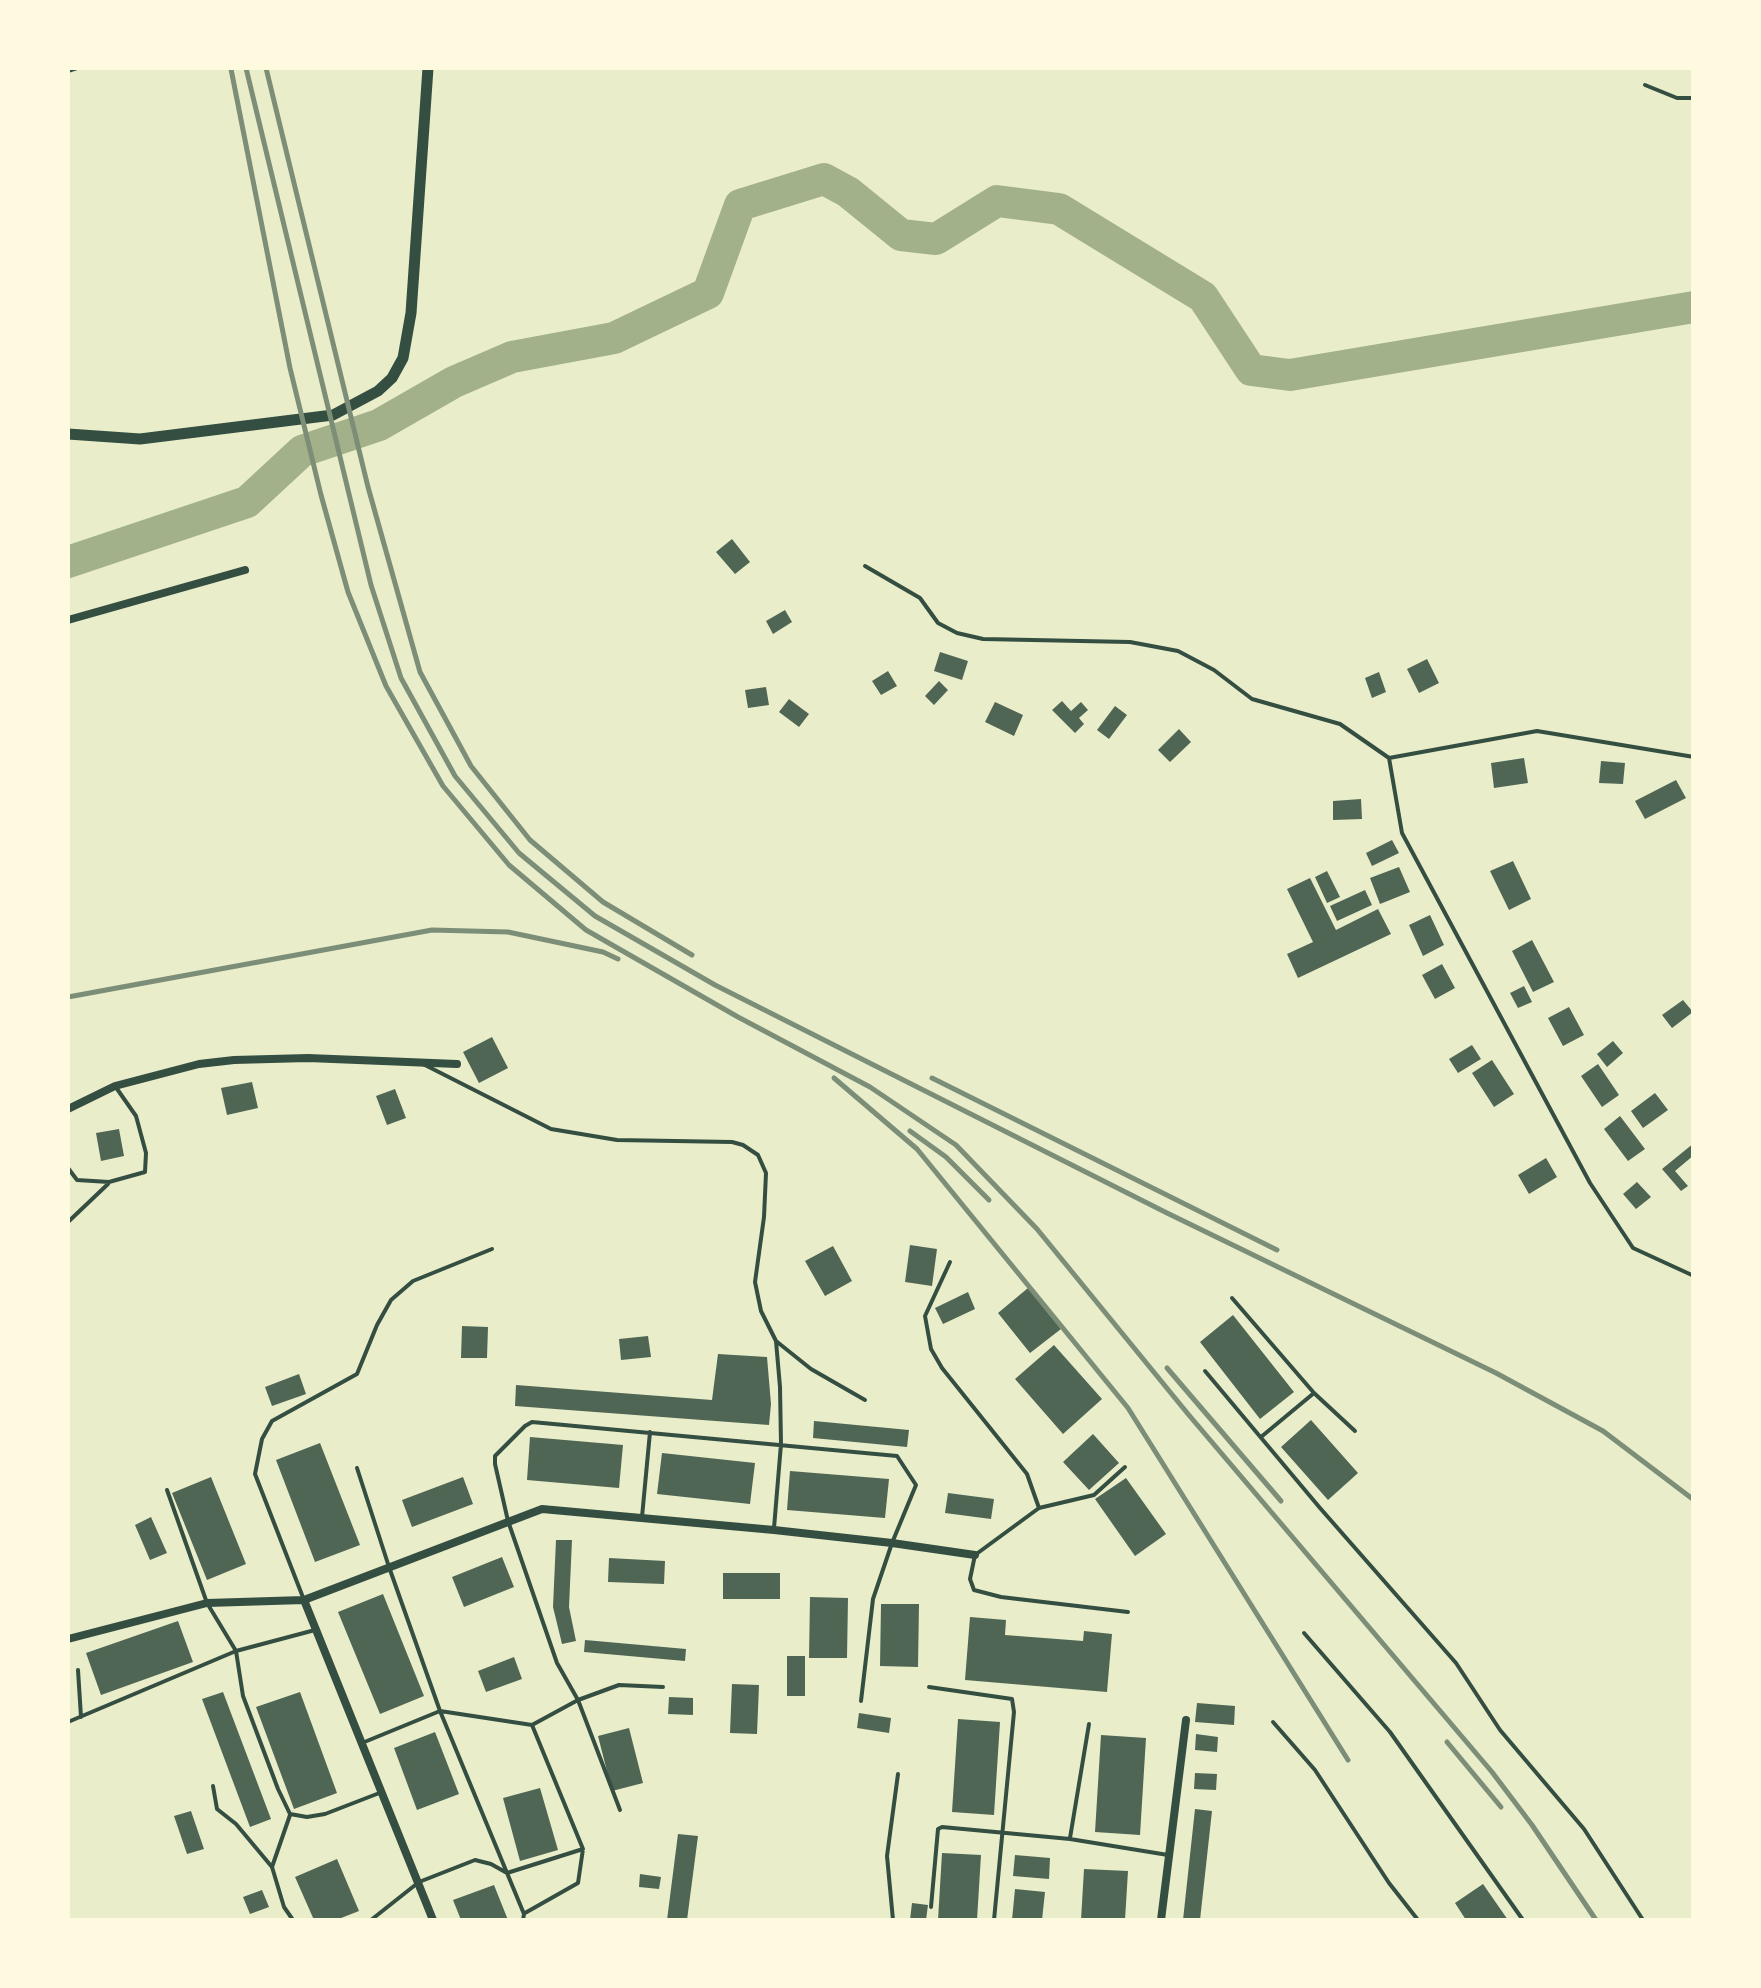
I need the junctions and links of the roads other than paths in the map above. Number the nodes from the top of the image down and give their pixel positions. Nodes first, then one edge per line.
1 (78, 68) edge
2 (428, 68) edge
3 (68, 71) edge
4 (1646, 86) dead end
5 (1694, 98) edge
6 (68, 434) edge
7 (865, 566) dead end
8 (244, 570) dead end
9 (68, 620) edge
10 (1694, 756) edge
11 (1389, 758) junction
12 (418, 1062) junction
13 (457, 1064) dead end
14 (116, 1086) junction
15 (68, 1108) edge
16 (68, 1168) edge
17 (109, 1182) junction
18 (68, 1222) edge
19 (492, 1249) dead end
20 (950, 1262) dead end
21 (1694, 1276) edge
22 (1232, 1298) dead end
23 (776, 1341) junction
24 (1206, 1371) dead end
25 (1314, 1393) junction
26 (865, 1400) dead end
27 (1354, 1431) dead end
28 (650, 1432) junction
29 (1261, 1437) junction
30 (781, 1444) junction
31 (1125, 1467) dead end
32 (356, 1468) dead end
33 (168, 1490) dead end
34 (1040, 1508) junction
35 (642, 1518) junction
36 (508, 1521) junction
37 (774, 1530) junction
38 (892, 1543) junction
39 (975, 1555) junction
40 (389, 1567) junction
41 (304, 1600) junction
42 (207, 1603) junction
43 (1128, 1612) dead end
44 (316, 1630) junction
45 (1304, 1634) dead end
46 (68, 1639) edge
47 (236, 1651) junction
48 (78, 1670) dead end
49 (663, 1687) dead end
50 (929, 1687) dead end
51 (578, 1700) junction
52 (861, 1701) dead end
53 (440, 1710) junction
54 (81, 1716) junction
55 (1186, 1720) dead end
56 (68, 1722) edge
57 (1274, 1722) dead end
58 (1089, 1724) dead end
59 (532, 1725) junction
60 (362, 1742) junction
61 (898, 1774) dead end
62 (212, 1786) dead end
63 (382, 1792) junction
64 (620, 1810) dead end
65 (290, 1814) junction
66 (1002, 1834) junction
67 (1070, 1839) junction
68 (584, 1850) junction
69 (1168, 1856) junction
70 (272, 1867) junction
71 (507, 1873) junction
72 (418, 1882) junction
73 (930, 1907) dead end
74 (524, 1917) edge
75 (294, 1920) edge
76 (370, 1920) edge
77 (433, 1920) edge
78 (892, 1920) edge
79 (994, 1920) edge
80 (1161, 1920) edge
81 (1418, 1920) edge
82 (1523, 1920) edge
83 (1643, 1920) edge

1 - 3 lane
2 - 6 main road
4 - 5 lane
7 - 11 lane
8 - 9 street
10 - 11 lane
11 - 21 lane
12 - 13 street
12 - 14 street
12 - 23 lane
14 - 15 street
14 - 17 lane
16 - 17 lane
17 - 18 lane
19 - 41 lane
20 - 34 lane
22 - 25 lane
23 - 26 lane
23 - 30 lane
24 - 29 lane
25 - 27 lane
25 - 29 lane
28 - 30 lane
28 - 35 lane
28 - 36 lane
29 - 83 lane
30 - 37 lane
30 - 38 lane
31 - 34 lane
32 - 40 lane
33 - 42 lane
34 - 39 lane
35 - 36 street
35 - 37 street
36 - 40 street
36 - 51 lane
37 - 38 street
38 - 39 street
38 - 52 lane
39 - 43 lane
40 - 41 street
40 - 53 lane
41 - 42 street
41 - 44 street
42 - 46 street
42 - 47 lane
44 - 47 lane
44 - 60 street
45 - 82 lane
47 - 54 lane
47 - 65 lane
48 - 54 lane
49 - 51 lane
50 - 66 lane
51 - 59 lane
51 - 64 lane
53 - 59 lane
53 - 60 lane
53 - 71 lane
54 - 56 lane
55 - 69 street
57 - 81 lane
58 - 67 lane
59 - 68 lane
60 - 63 street
61 - 78 lane
62 - 70 lane
63 - 65 lane
63 - 72 street
65 - 70 lane
66 - 67 lane
66 - 73 lane
66 - 79 lane
67 - 69 lane
68 - 71 lane
68 - 74 lane
69 - 80 street
70 - 75 lane
71 - 72 lane
71 - 74 lane
72 - 76 lane
72 - 77 street

